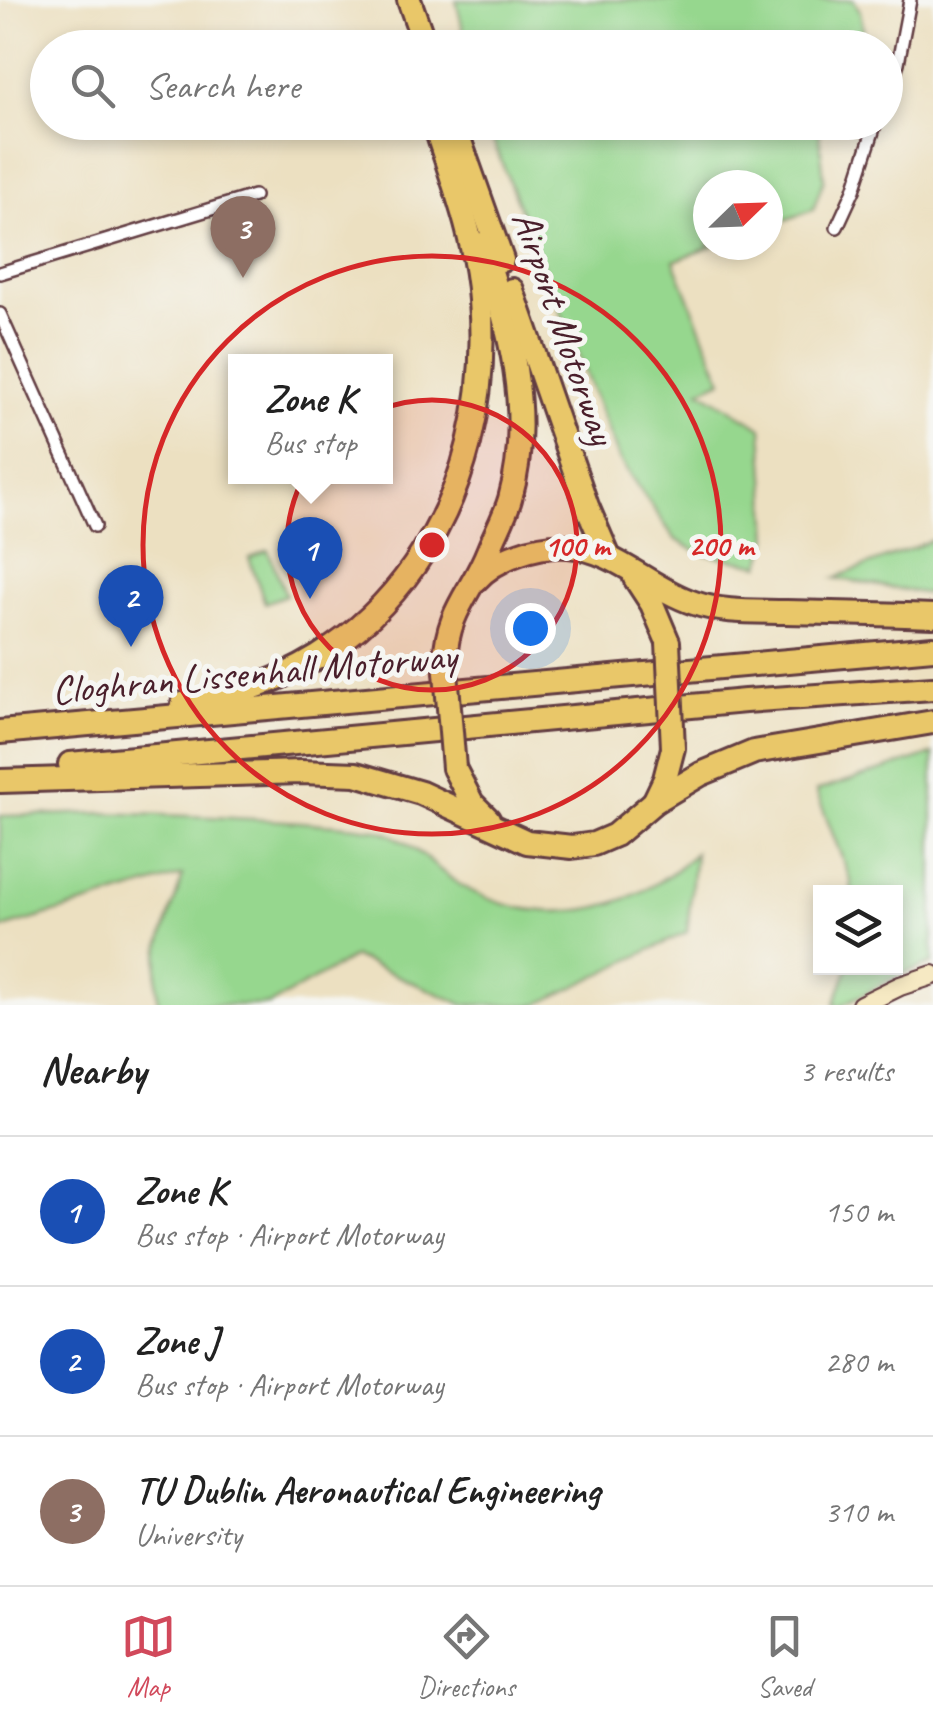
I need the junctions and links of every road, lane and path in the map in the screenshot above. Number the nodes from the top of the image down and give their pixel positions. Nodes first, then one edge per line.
1 (910, 0) edge
2 (406, 3) edge
3 (414, 30) edge
4 (903, 37) edge
5 (442, 140) edge
6 (444, 140) edge
7 (459, 140) edge
8 (870, 140) edge
9 (254, 196) dead end
10 (837, 226) dead end
11 (0, 273) edge
12 (0, 314) edge
13 (95, 526) dead end
14 (608, 555) junction
15 (630, 571) junction
16 (464, 594) junction
17 (933, 616) edge
18 (933, 648) edge
19 (933, 688) edge
20 (0, 722) edge
21 (933, 722) edge
22 (0, 732) edge
23 (0, 770) edge
24 (0, 781) edge
25 (654, 802) junction
26 (498, 828) junction
27 (933, 975) edge
28 (861, 1005) edge

1 - 4 street
2 - 3 highway
5 - 20 highway, Airport Motorway
6 - 16 highway
7 - 14 highway, Airport Motorway
8 - 10 street
9 - 11 street
12 - 13 street
14 - 15 highway
14 - 16 highway
15 - 17 highway
15 - 25 highway, bridge
16 - 26 highway, bridge
18 - 22 highway, Cloghran Lissenhall Motorway
19 - 23 highway, Cloghran Lissenhall Motorway
21 - 25 highway
24 - 26 highway
25 - 26 highway
27 - 28 street

